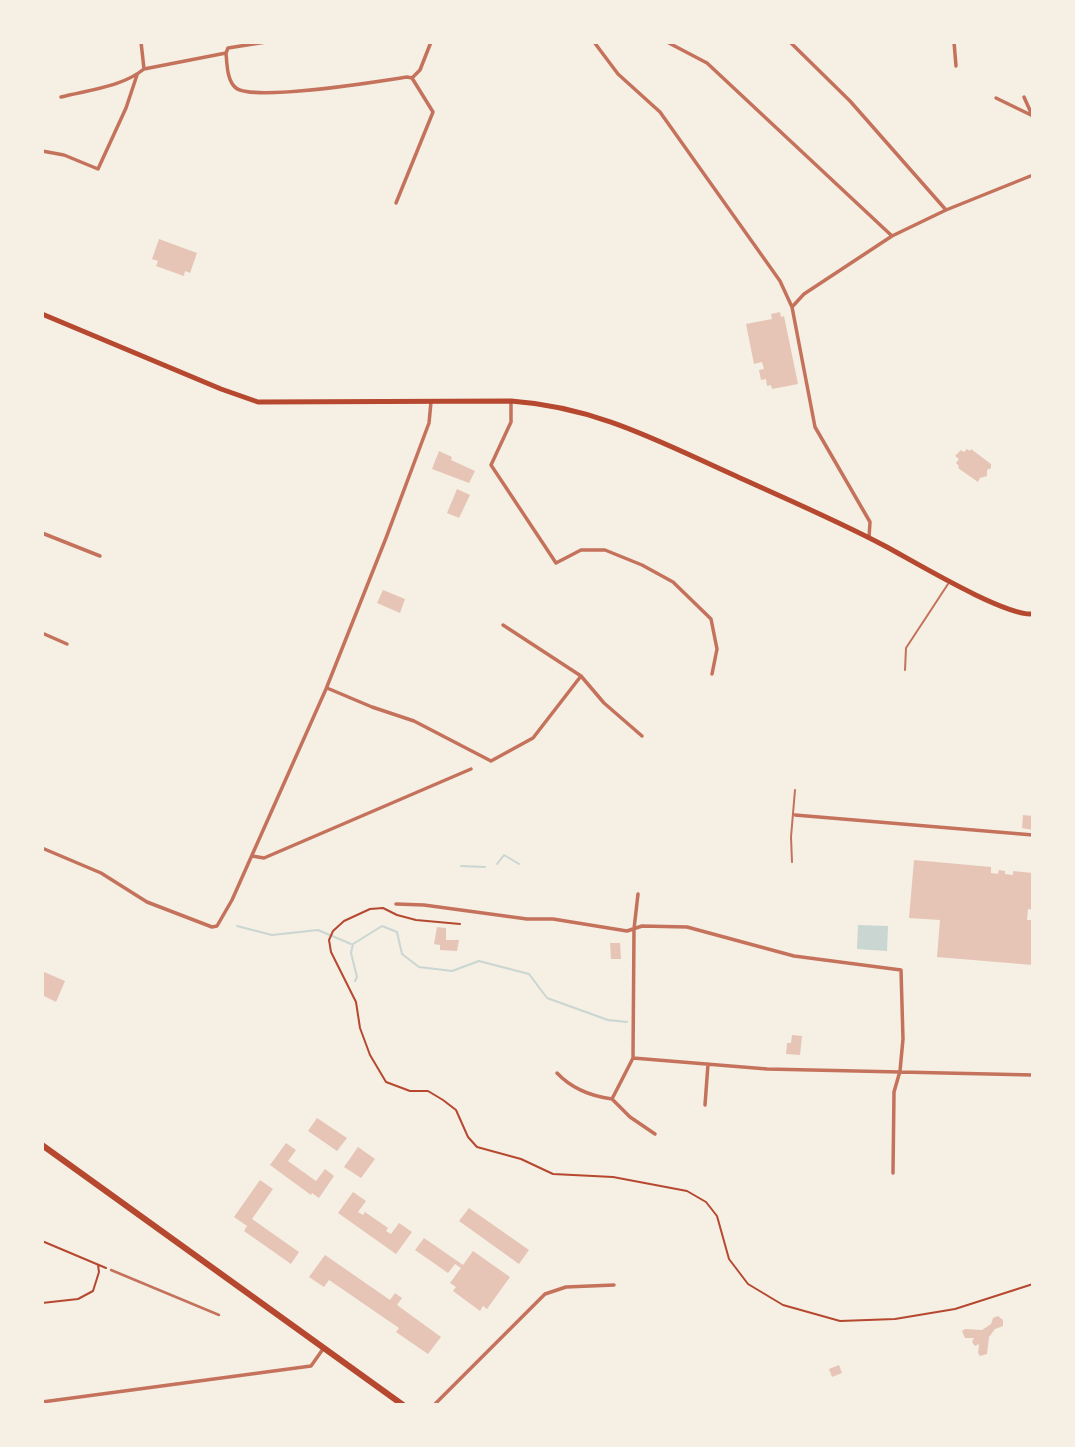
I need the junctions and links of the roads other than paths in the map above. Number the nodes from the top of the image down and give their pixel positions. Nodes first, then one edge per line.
1 (141, 42) edge
2 (266, 42) edge
3 (431, 42) edge
4 (594, 42) edge
5 (667, 42) edge
6 (790, 42) edge
7 (954, 42) edge
8 (226, 53) junction
9 (956, 66) dead end
10 (144, 69) junction
11 (137, 75) junction
12 (412, 78) junction
13 (61, 97) dead end
14 (1024, 97) dead end
15 (996, 98) dead end
16 (1033, 116) edge
17 (42, 151) edge
18 (1033, 175) edge
19 (396, 203) dead end
20 (946, 210) junction
21 (892, 236) junction
22 (792, 307) junction
23 (42, 314) edge
24 (432, 401) junction
25 (511, 401) junction
26 (42, 533) edge
27 (869, 538) junction
28 (100, 556) dead end
29 (950, 580) junction
30 (1033, 614) edge
31 (503, 625) dead end
32 (42, 633) edge
33 (67, 644) dead end
34 (905, 670) dead end
35 (712, 674) dead end
36 (581, 676) junction
37 (326, 687) junction
38 (642, 736) dead end
39 (471, 769) dead end
40 (795, 790) dead end
41 (794, 815) junction
42 (1033, 835) edge
43 (42, 848) edge
44 (252, 856) junction
45 (792, 862) dead end
46 (638, 894) dead end
47 (396, 904) dead end
48 (634, 929) junction
49 (633, 1058) junction
50 (708, 1064) junction
51 (900, 1071) junction
52 (557, 1073) dead end
53 (1033, 1074) edge
54 (612, 1099) junction
55 (705, 1105) dead end
56 (655, 1134) dead end
57 (42, 1145) edge
58 (893, 1173) dead end
59 (111, 1270) road end
60 (614, 1285) dead end
61 (219, 1315) dead end
62 (323, 1349) junction
63 (42, 1402) edge
64 (403, 1405) edge
65 (434, 1405) edge

1 - 10 street
2 - 8 street
3 - 12 street
4 - 22 street
5 - 21 street
6 - 20 street
7 - 9 street
8 - 10 street
8 - 12 street
10 - 11 street
11 - 13 street
11 - 17 street
12 - 19 street
14 - 16 street
15 - 16 street
18 - 20 street
20 - 21 street
21 - 22 street
22 - 27 street
23 - 24 main road
24 - 25 main road
24 - 37 street
25 - 27 main road
25 - 35 street
26 - 28 street
27 - 29 main road
29 - 30 main road
29 - 34 lane
31 - 36 street
32 - 33 street
36 - 37 street
36 - 38 street
37 - 44 street
39 - 44 street
40 - 41 lane
41 - 42 street
41 - 45 lane
43 - 44 street
46 - 48 street
47 - 48 street
48 - 49 street
48 - 51 street
49 - 50 street
49 - 54 street
50 - 51 street
50 - 55 street
51 - 53 street
51 - 58 street
52 - 54 street
54 - 56 street
57 - 62 main road
59 - 61 street
60 - 65 street
62 - 63 street
62 - 64 main road

